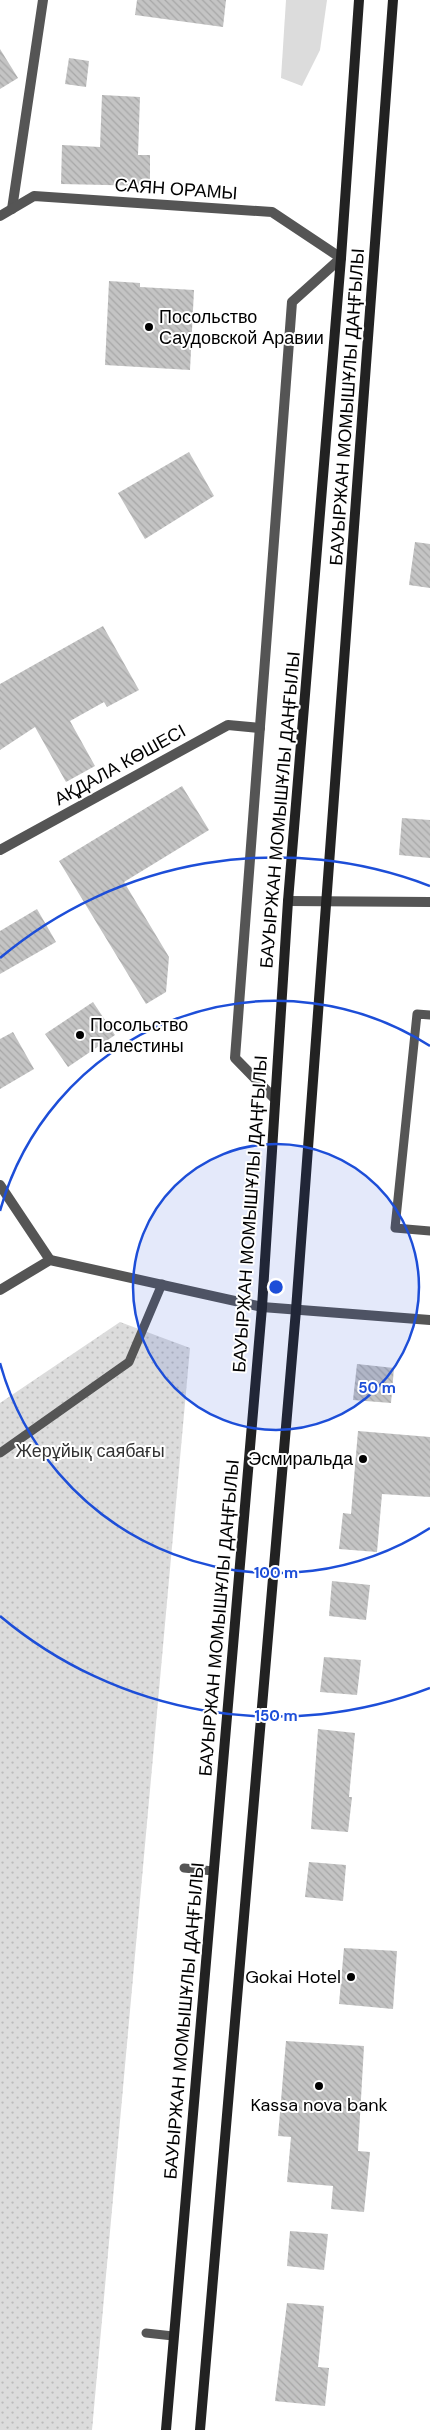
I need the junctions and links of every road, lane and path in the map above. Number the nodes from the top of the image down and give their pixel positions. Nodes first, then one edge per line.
1 (43, 0) edge
2 (360, 0) edge
3 (393, 0) edge
4 (12, 209) junction
5 (0, 216) edge
6 (341, 258) junction
7 (260, 728) junction
8 (0, 850) edge
9 (288, 901) junction
10 (327, 902) junction
11 (430, 902) edge
12 (430, 1015) edge
13 (275, 1098) junction
14 (0, 1185) edge
15 (430, 1231) edge
16 (50, 1260) junction
17 (162, 1284) junction
18 (0, 1290) edge
19 (262, 1307) junction
20 (296, 1310) junction
21 (430, 1320) edge
22 (0, 1453) edge
23 (184, 1868) dead end
24 (213, 1871) junction
25 (146, 2333) dead end
26 (173, 2336) junction
27 (166, 2430) edge
28 (200, 2430) edge

1 - 4 street
2 - 6 main road, БАУЫРЖАН МОМЫШҰЛЫ ДАҢҒЫЛЫ
3 - 10 main road, БАУЫРЖАН МОМЫШҰЛЫ ДАҢҒЫЛЫ
4 - 5 street, САЯН ОРАМЫ
4 - 6 street, САЯН ОРАМЫ
6 - 7 street
6 - 9 main road, БАУЫРЖАН МОМЫШҰЛЫ ДАҢҒЫЛЫ
7 - 8 street, АҚДАЛА КӨШЕСІ
7 - 13 street
9 - 10 street
9 - 13 main road, БАУЫРЖАН МОМЫШҰЛЫ ДАҢҒЫЛЫ
10 - 11 street
10 - 20 main road, БАУЫРЖАН МОМЫШҰЛЫ ДАҢҒЫЛЫ
12 - 15 lane
13 - 19 main road, БАУЫРЖАН МОМЫШҰЛЫ ДАҢҒЫЛЫ
14 - 16 street
16 - 17 street
16 - 18 street
17 - 19 street
17 - 22 lane
19 - 20 street
19 - 24 main road, БАУЫРЖАН МОМЫШҰЛЫ ДАҢҒЫЛЫ
20 - 21 street
20 - 28 main road, БАУЫРЖАН МОМЫШҰЛЫ ДАҢҒЫЛЫ
23 - 24 lane
24 - 26 main road, БАУЫРЖАН МОМЫШҰЛЫ ДАҢҒЫЛЫ
25 - 26 lane
26 - 27 main road, БАУЫРЖАН МОМЫШҰЛЫ ДАҢҒЫЛЫ

